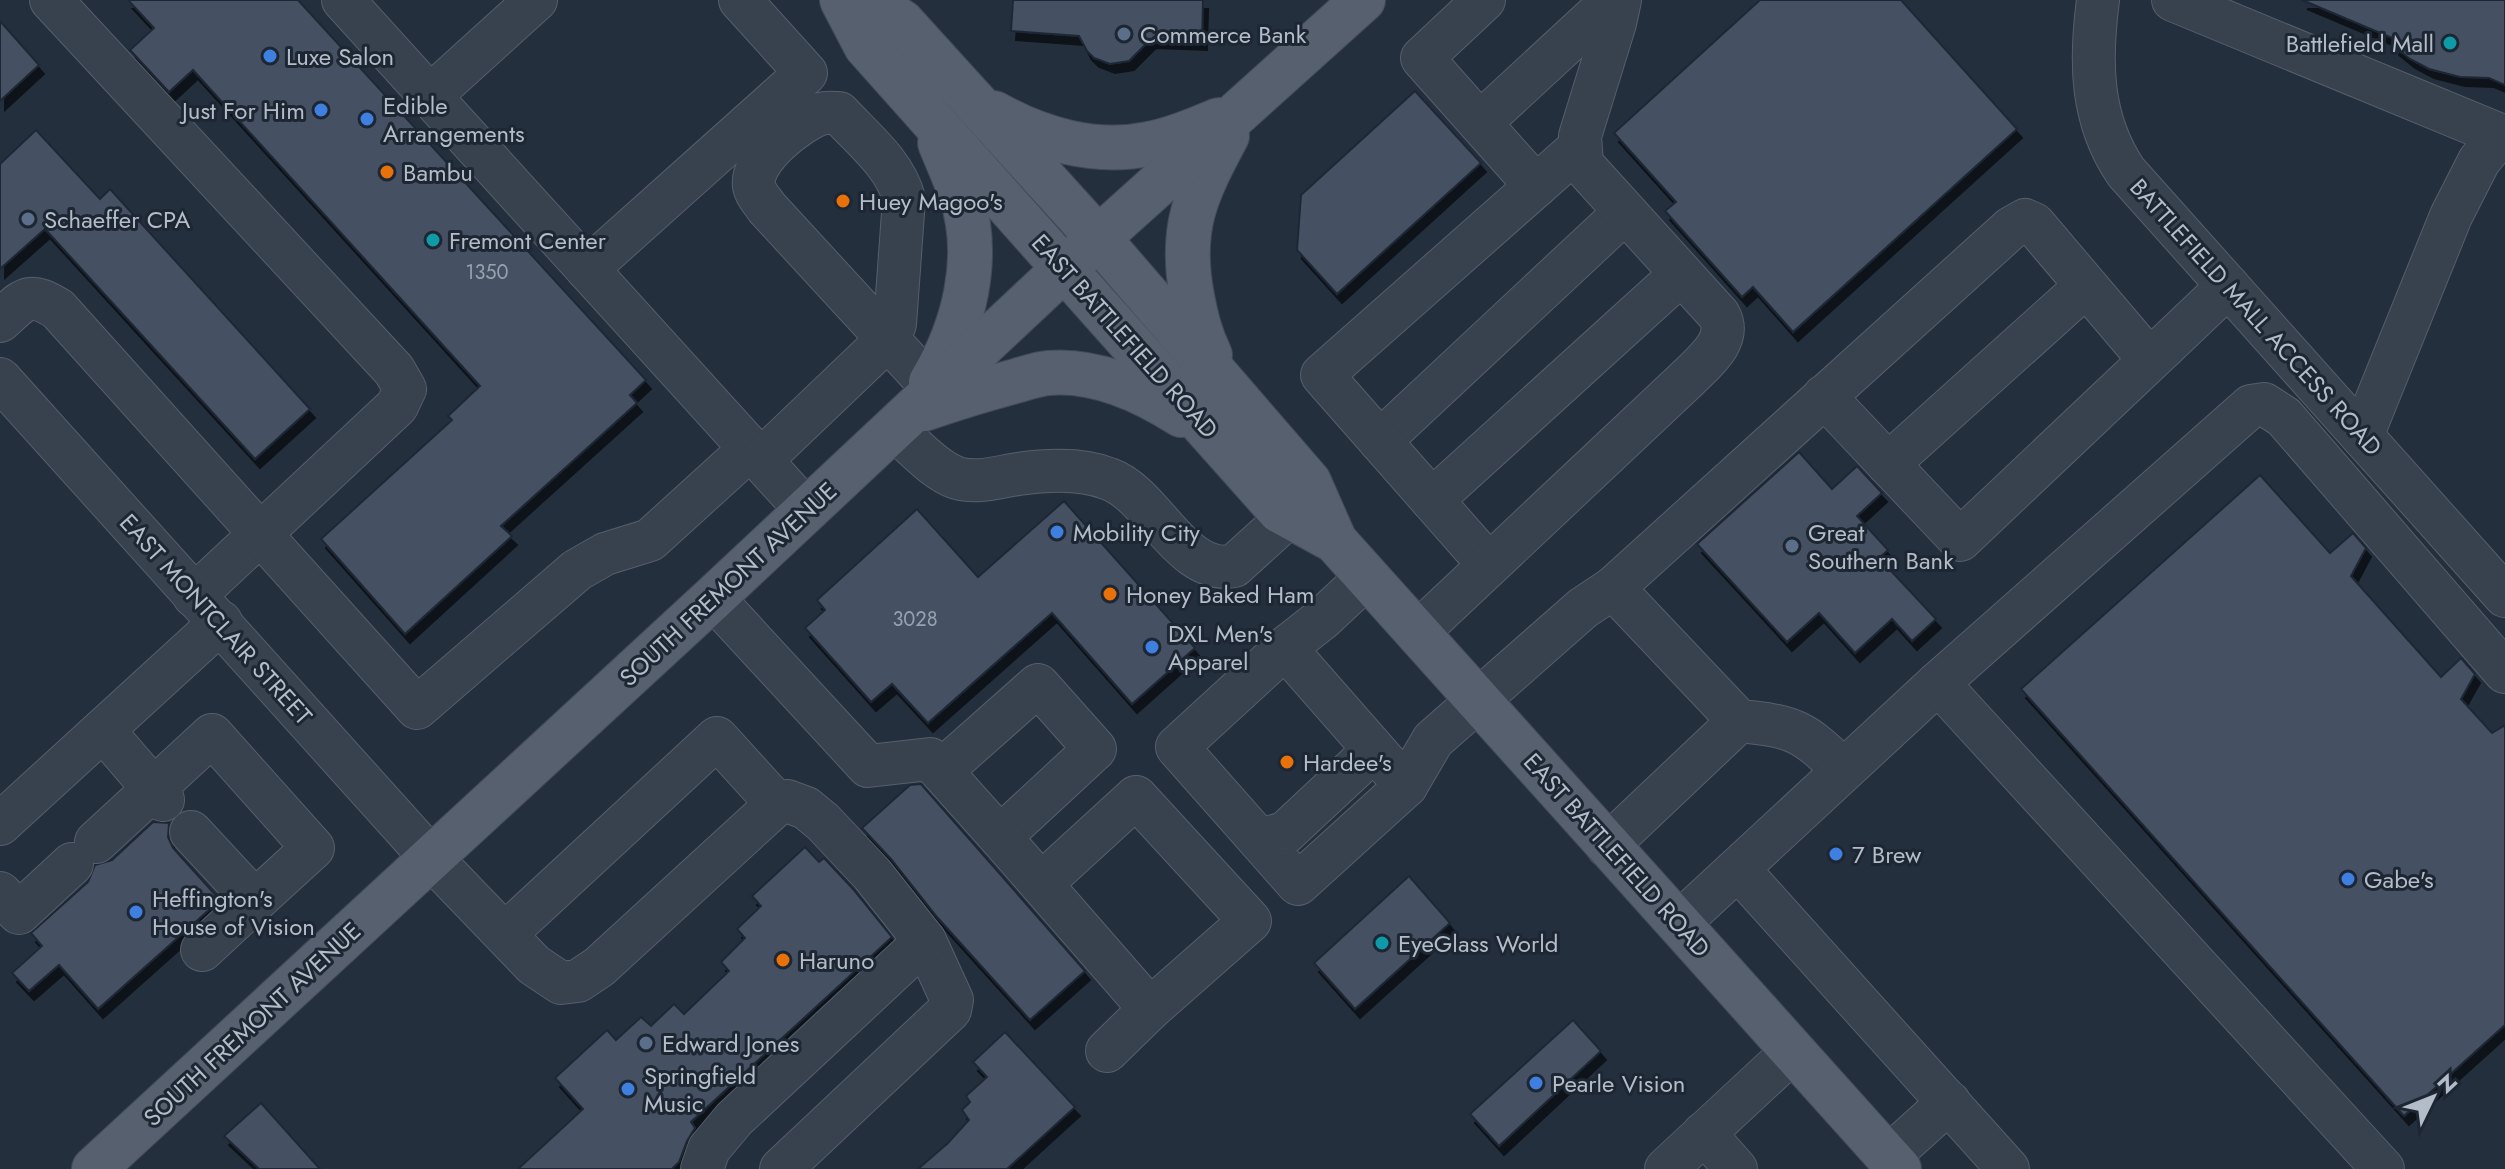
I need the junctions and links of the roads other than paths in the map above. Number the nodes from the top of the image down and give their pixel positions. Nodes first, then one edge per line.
1 (51, 0) edge
2 (343, 0) edge
3 (536, 0) edge
4 (740, 0) edge
5 (842, 0) edge
6 (868, 0) edge
7 (1363, 0) edge
8 (1484, 0) edge
9 (1613, 0) edge
10 (1620, 0) edge
11 (2098, 0) edge
12 (2173, 0) edge
13 (806, 73) junction
14 (430, 96) junction
15 (973, 101) junction
16 (1239, 112) junction
17 (839, 113) junction
18 (928, 115) junction
19 (1480, 123) junction
20 (2503, 136) edge
21 (1579, 148) junction
22 (719, 151) junction
23 (1536, 186) junction
24 (754, 187) junction
25 (1625, 212) junction
26 (1099, 239) junction
27 (1065, 268) junction
28 (587, 269) junction
29 (1681, 274) junction
30 (2086, 286) junction
31 (2228, 286) junction
32 (0, 321) edge
33 (889, 338) junction
34 (2164, 347) junction
35 (0, 379) edge
36 (1227, 386) junction
37 (1824, 396) junction
38 (913, 409) junction
39 (1214, 436) junction
40 (2362, 436) junction
41 (1380, 441) junction
42 (755, 455) junction
43 (1888, 464) junction
44 (1432, 500) junction
45 (807, 511) junction
46 (1289, 516) junction
47 (260, 535) junction
48 (1335, 541) junction
49 (1489, 565) junction
50 (1367, 577) junction
51 (1613, 588) junction
52 (2505, 596) edge
53 (713, 598) junction
54 (207, 609) junction
55 (1417, 633) junction
56 (1285, 648) junction
57 (2505, 672) edge
58 (1938, 683) junction
59 (1477, 701) junction
60 (1739, 721) junction
61 (103, 730) junction
62 (1374, 750) junction
63 (1843, 770) junction
64 (941, 771) junction
65 (1406, 786) junction
66 (158, 794) junction
67 (777, 804) junction
68 (0, 824) edge
69 (191, 832) dead end
70 (1000, 837) junction
71 (1260, 840) junction
72 (1607, 846) junction
73 (432, 859) junction
74 (1738, 869) junction
75 (1041, 884) junction
76 (0, 893) edge
77 (255, 901) junction
78 (1679, 923) junction
79 (505, 934) junction
80 (925, 941) junction
81 (202, 950) dead end
82 (1150, 1009) junction
83 (1107, 1051) dead end
84 (1793, 1051) junction
85 (1949, 1102) junction
86 (1704, 1133) junction
87 (1893, 1163) edge
88 (94, 1169) edge
89 (702, 1169) edge
90 (781, 1169) edge
91 (1666, 1169) edge
92 (1736, 1169) edge
93 (2008, 1169) edge
94 (2383, 1169) edge

1 - 47 street
2 - 14 street
3 - 14 street
4 - 13 street
5 - 18 main road, EAST BATTLEFIELD ROAD
6 - 15 main road, EAST BATTLEFIELD ROAD
7 - 16 main road, SOUTH FREMONT AVENUE
8 - 19 street
9 - 19 street
10 - 21 street
11 - 31 street, BATTLEFIELD MALL ACCESS ROAD
12 - 20 street
13 - 17 street
13 - 22 street
14 - 28 street
15 - 16 main road
15 - 26 main road, EAST BATTLEFIELD ROAD
16 - 26 main road, SOUTH FREMONT AVENUE
16 - 36 main road
17 - 24 street
17 - 33 street
18 - 27 main road, EAST BATTLEFIELD ROAD
18 - 38 main road
19 - 23 street
20 - 40 street
21 - 23 street
21 - 25 street
22 - 24 street
22 - 28 street
23 - 41 street
24 - 33 street
25 - 29 street
25 - 41 street
26 - 27 main road, SOUTH FREMONT AVENUE
26 - 36 main road, EAST BATTLEFIELD ROAD
27 - 38 main road, SOUTH FREMONT AVENUE
27 - 39 main road, EAST BATTLEFIELD ROAD
28 - 42 street
29 - 44 street
29 - 49 street
30 - 34 street
30 - 37 street
30 - 43 street
31 - 34 street
31 - 40 street, BATTLEFIELD MALL ACCESS ROAD
32 - 47 street
33 - 38 street
33 - 42 street
34 - 43 street
35 - 54 street, EAST MONTCLAIR STREET
36 - 48 main road, EAST BATTLEFIELD ROAD
37 - 43 street
37 - 51 street
38 - 39 main road
38 - 45 main road, SOUTH FREMONT AVENUE
38 - 46 street
39 - 46 main road, EAST BATTLEFIELD ROAD
40 - 52 street, BATTLEFIELD MALL ACCESS ROAD
41 - 44 street
42 - 45 street
42 - 47 street
44 - 49 street
45 - 53 main road, SOUTH FREMONT AVENUE
46 - 48 main road, EAST BATTLEFIELD ROAD
47 - 54 street
48 - 50 main road, EAST BATTLEFIELD ROAD
49 - 55 street
50 - 55 main road, EAST BATTLEFIELD ROAD
50 - 56 street
51 - 59 street
51 - 60 street
53 - 64 street
53 - 73 main road, SOUTH FREMONT AVENUE
54 - 61 street
54 - 73 street, EAST MONTCLAIR STREET
55 - 59 main road, EAST BATTLEFIELD ROAD
56 - 62 street
56 - 71 street
57 - 58 street
58 - 63 street
58 - 94 street
59 - 65 street
59 - 72 main road, EAST BATTLEFIELD ROAD
60 - 63 street
60 - 72 street
61 - 66 street
61 - 68 street
62 - 65 street
62 - 71 street
63 - 74 street
64 - 70 street
64 - 70 street
65 - 71 street
66 - 76 street
66 - 77 street
67 - 79 street, EAST MONTCLAIR STREET
67 - 79 street
67 - 80 street
69 - 77 street
70 - 75 street
72 - 78 main road, EAST BATTLEFIELD ROAD
73 - 79 street, EAST MONTCLAIR STREET
73 - 88 main road, SOUTH FREMONT AVENUE
74 - 78 street
74 - 85 street
75 - 82 street
75 - 82 street
77 - 81 street
78 - 84 main road, EAST BATTLEFIELD ROAD
80 - 89 street
80 - 90 street
82 - 83 street
84 - 86 street
84 - 87 main road, EAST BATTLEFIELD ROAD
85 - 87 street
85 - 93 street
86 - 91 street
86 - 92 street

